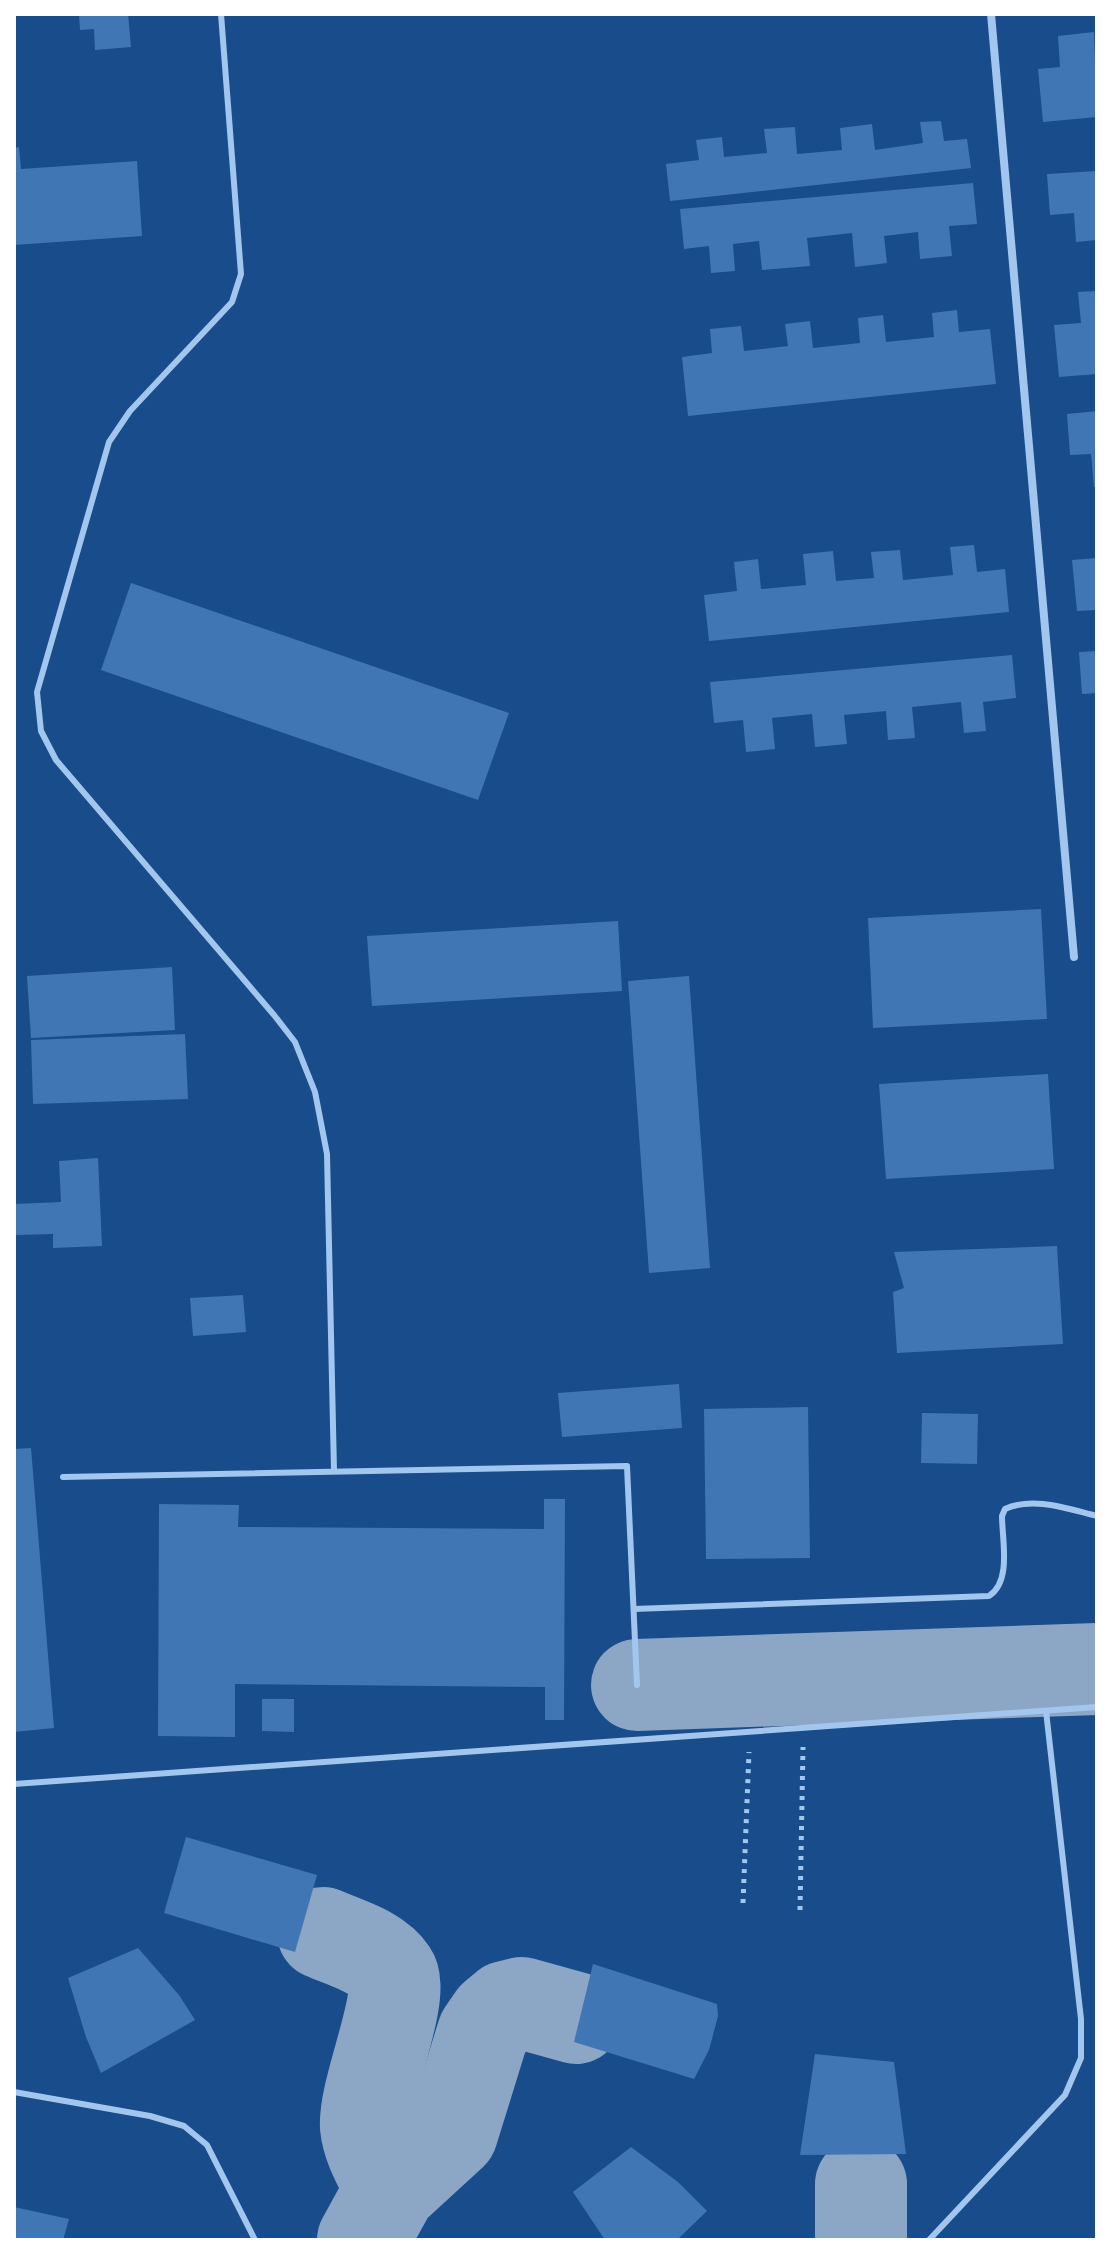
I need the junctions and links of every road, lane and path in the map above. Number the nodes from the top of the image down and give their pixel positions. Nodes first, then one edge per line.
1 (221, 14) edge
2 (991, 14) edge
3 (1074, 957) dead end
4 (334, 1471) junction
5 (63, 1477) dead end
6 (1097, 1516) edge
7 (634, 1609) junction
8 (637, 1685) dead end
9 (1097, 1707) edge
10 (1046, 1711) junction
11 (804, 1728) junction
12 (750, 1732) junction
13 (14, 1784) edge
14 (743, 1903) dead end
15 (800, 1910) dead end
16 (14, 2092) edge
17 (255, 2240) edge
18 (929, 2240) edge

1 - 4 lane
2 - 3 street
4 - 5 lane
4 - 7 lane
6 - 7 lane
7 - 8 lane
9 - 10 lane
10 - 11 lane
10 - 18 lane
11 - 12 lane
11 - 15 path
12 - 13 lane
12 - 14 path
16 - 17 lane

